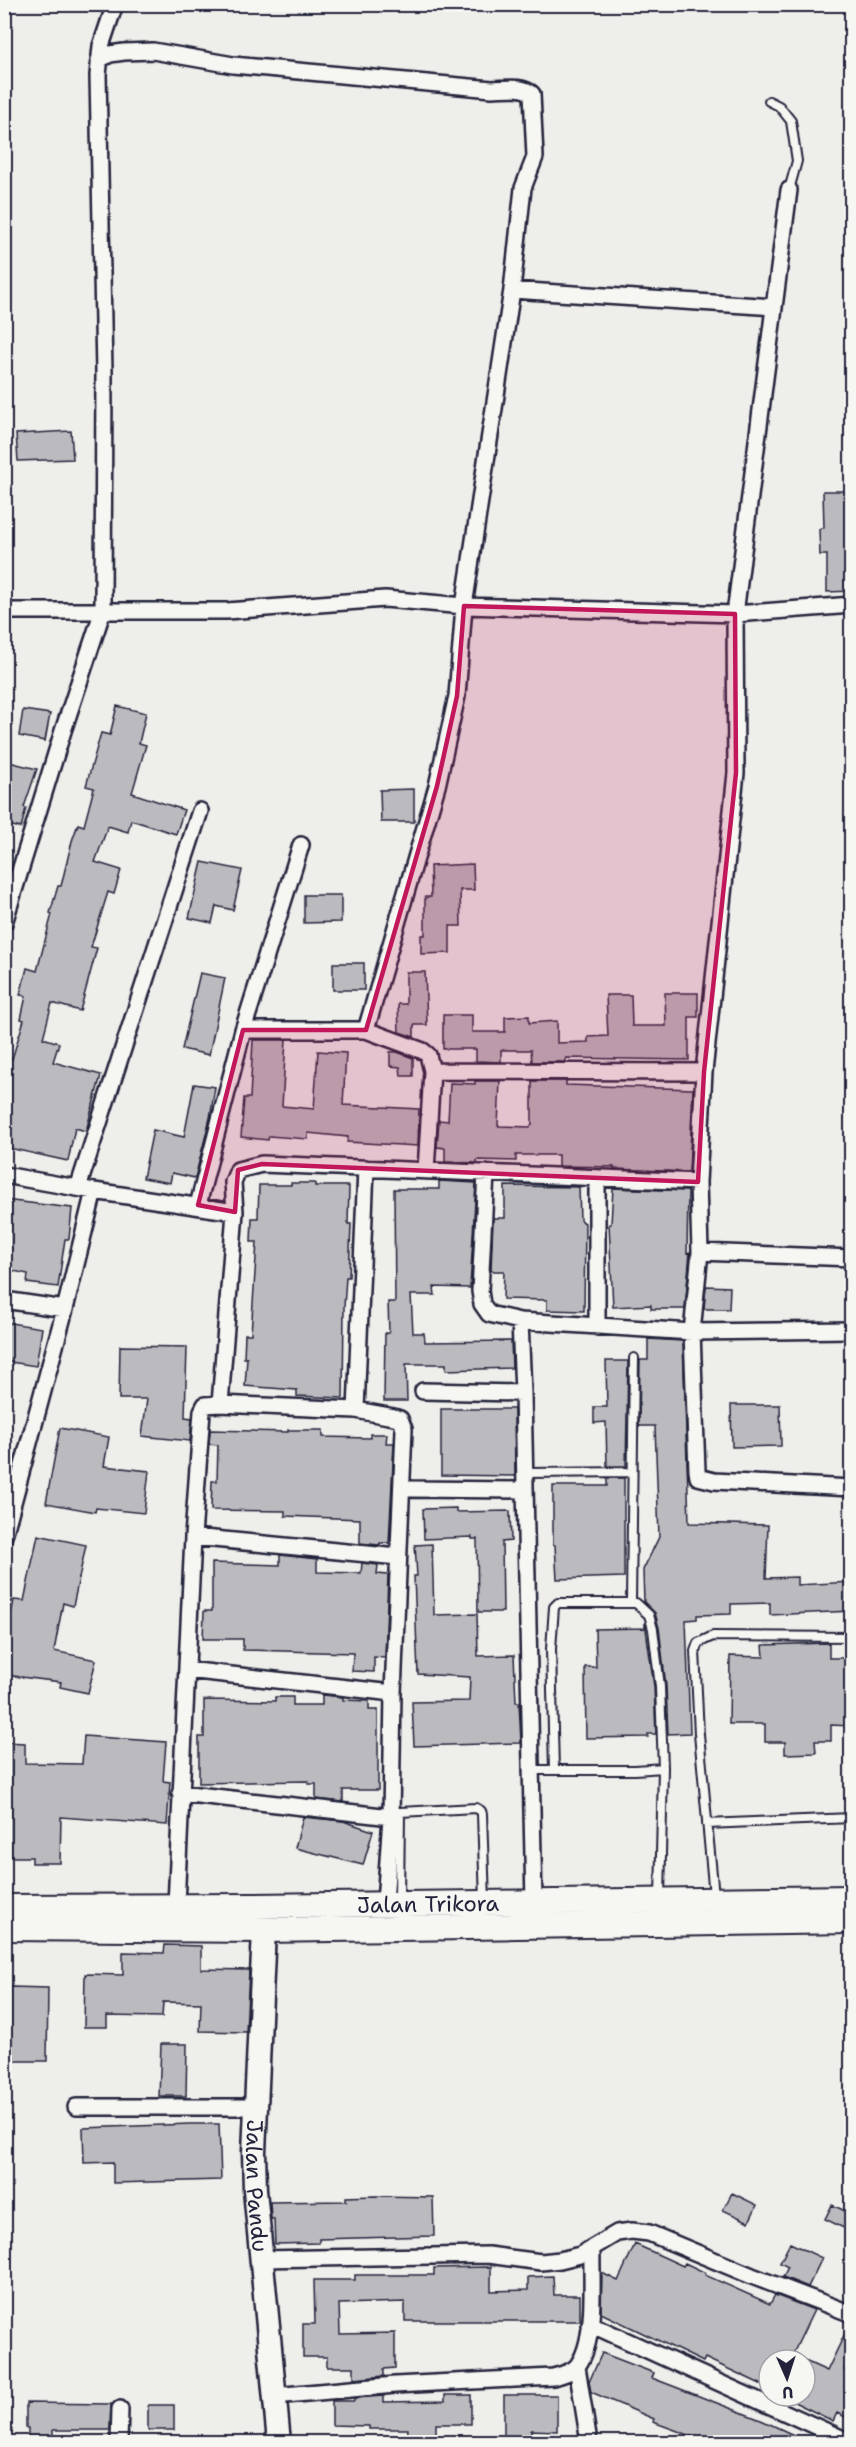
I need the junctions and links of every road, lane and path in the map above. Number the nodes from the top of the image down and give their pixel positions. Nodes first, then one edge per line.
1 (115, 4) edge
2 (99, 60) junction
3 (769, 101) dead end
4 (789, 190) joint
5 (512, 290) junction
6 (774, 307) junction
7 (852, 605) edge
8 (464, 606) junction
9 (103, 610) junction
10 (4, 611) edge
11 (735, 614) junction
12 (200, 812) dead end
13 (301, 845) dead end
14 (4, 923) edge
15 (243, 1030) junction
16 (366, 1030) junction
17 (432, 1071) junction
18 (704, 1072) junction
19 (366, 1168) junction
20 (426, 1171) junction
21 (486, 1173) junction
22 (4, 1175) edge
23 (597, 1179) junction
24 (698, 1182) junction
25 (78, 1188) junction
26 (94, 1191) junction
27 (198, 1205) junction
28 (234, 1212) junction
29 (700, 1252) junction
30 (852, 1258) edge
31 (4, 1300) edge
32 (66, 1309) junction
33 (520, 1321) junction
34 (597, 1327) junction
35 (852, 1330) edge
36 (692, 1332) junction
37 (634, 1358) dead end
38 (423, 1391) dead end
39 (523, 1393) junction
40 (220, 1404) junction
41 (356, 1410) junction
42 (632, 1472) junction
43 (525, 1473) junction
44 (852, 1488) edge
45 (410, 1489) dead end
46 (525, 1490) junction
47 (4, 1536) edge
48 (193, 1537) junction
49 (398, 1557) junction
50 (631, 1602) junction
51 (852, 1636) edge
52 (187, 1670) junction
53 (393, 1693) junction
54 (663, 1767) junction
55 (533, 1770) junction
56 (554, 1770) junction
57 (180, 1793) junction
58 (391, 1817) junction
59 (852, 1818) edge
60 (707, 1824) junction
61 (852, 1898) edge
62 (714, 1900) junction
63 (660, 1901) junction
64 (392, 1903) junction
65 (485, 1903) junction
66 (534, 1903) junction
67 (176, 1905) junction
68 (4, 1907) edge
69 (106, 1917) junction
70 (852, 1921) edge
71 (4, 1928) edge
72 (264, 1930) junction
73 (76, 2106) dead end
74 (255, 2107) junction
75 (592, 2248) junction
76 (260, 2259) junction
77 (852, 2314) edge
78 (590, 2324) junction
79 (577, 2367) junction
80 (274, 2396) junction
81 (120, 2409) dead end
82 (119, 2442) edge
83 (279, 2442) edge
84 (589, 2442) edge
85 (850, 2442) edge

1 - 2 street
2 - 5 street
2 - 9 street
3 - 4 lane
4 - 6 street
5 - 6 street
5 - 8 street
6 - 11 street
7 - 11 street
8 - 9 street
8 - 11 street
8 - 16 street
9 - 10 street
9 - 14 street
11 - 18 street
12 - 25 street
13 - 15 street
15 - 16 street
15 - 27 street
16 - 17 street
17 - 18 street
17 - 20 street
18 - 24 street
19 - 20 street
19 - 28 street
19 - 41 street
20 - 21 street
21 - 23 street
21 - 33 street
22 - 25 street
23 - 24 street
23 - 34 street
24 - 29 street
25 - 26 street
26 - 27 street
26 - 32 street
27 - 28 street
28 - 40 street
29 - 30 street
29 - 36 street
31 - 32 street
32 - 47 street
33 - 34 street
33 - 39 street
34 - 36 street
35 - 36 street
36 - 44 street
37 - 42 lane
38 - 39 street
39 - 43 street
40 - 41 street
40 - 48 street
41 - 49 street
42 - 43 lane
42 - 50 lane
43 - 46 street
45 - 46 street
46 - 55 street
48 - 49 street
48 - 52 street
49 - 53 street
50 - 54 lane
50 - 56 lane
51 - 60 lane
52 - 53 street
52 - 57 street
53 - 58 street
54 - 56 lane
54 - 63 lane
55 - 56 lane
55 - 66 street
57 - 58 street
57 - 67 street
58 - 64 street
59 - 60 lane
60 - 62 lane
61 - 62 main road, Jalan Trikora
62 - 63 main road, Jalan Trikora
63 - 66 main road, Jalan Trikora
64 - 65 main road, Jalan Trikora
64 - 65 lane
64 - 67 main road, Jalan Trikora
65 - 66 main road, Jalan Trikora
67 - 69 main road, Jalan Trikora
68 - 69 main road, Jalan Trikora
69 - 71 main road, Jalan Trikora
69 - 72 main road, Jalan Trikora
70 - 72 main road, Jalan Trikora
72 - 74 street, Jalan Pandu
73 - 74 street
74 - 76 street, Jalan Pandu
75 - 76 street
75 - 77 street
75 - 78 street
76 - 80 street, Jalan Pandu
78 - 79 street
78 - 85 street
79 - 80 street
79 - 84 street
80 - 83 street, Jalan Pandu
81 - 82 street

